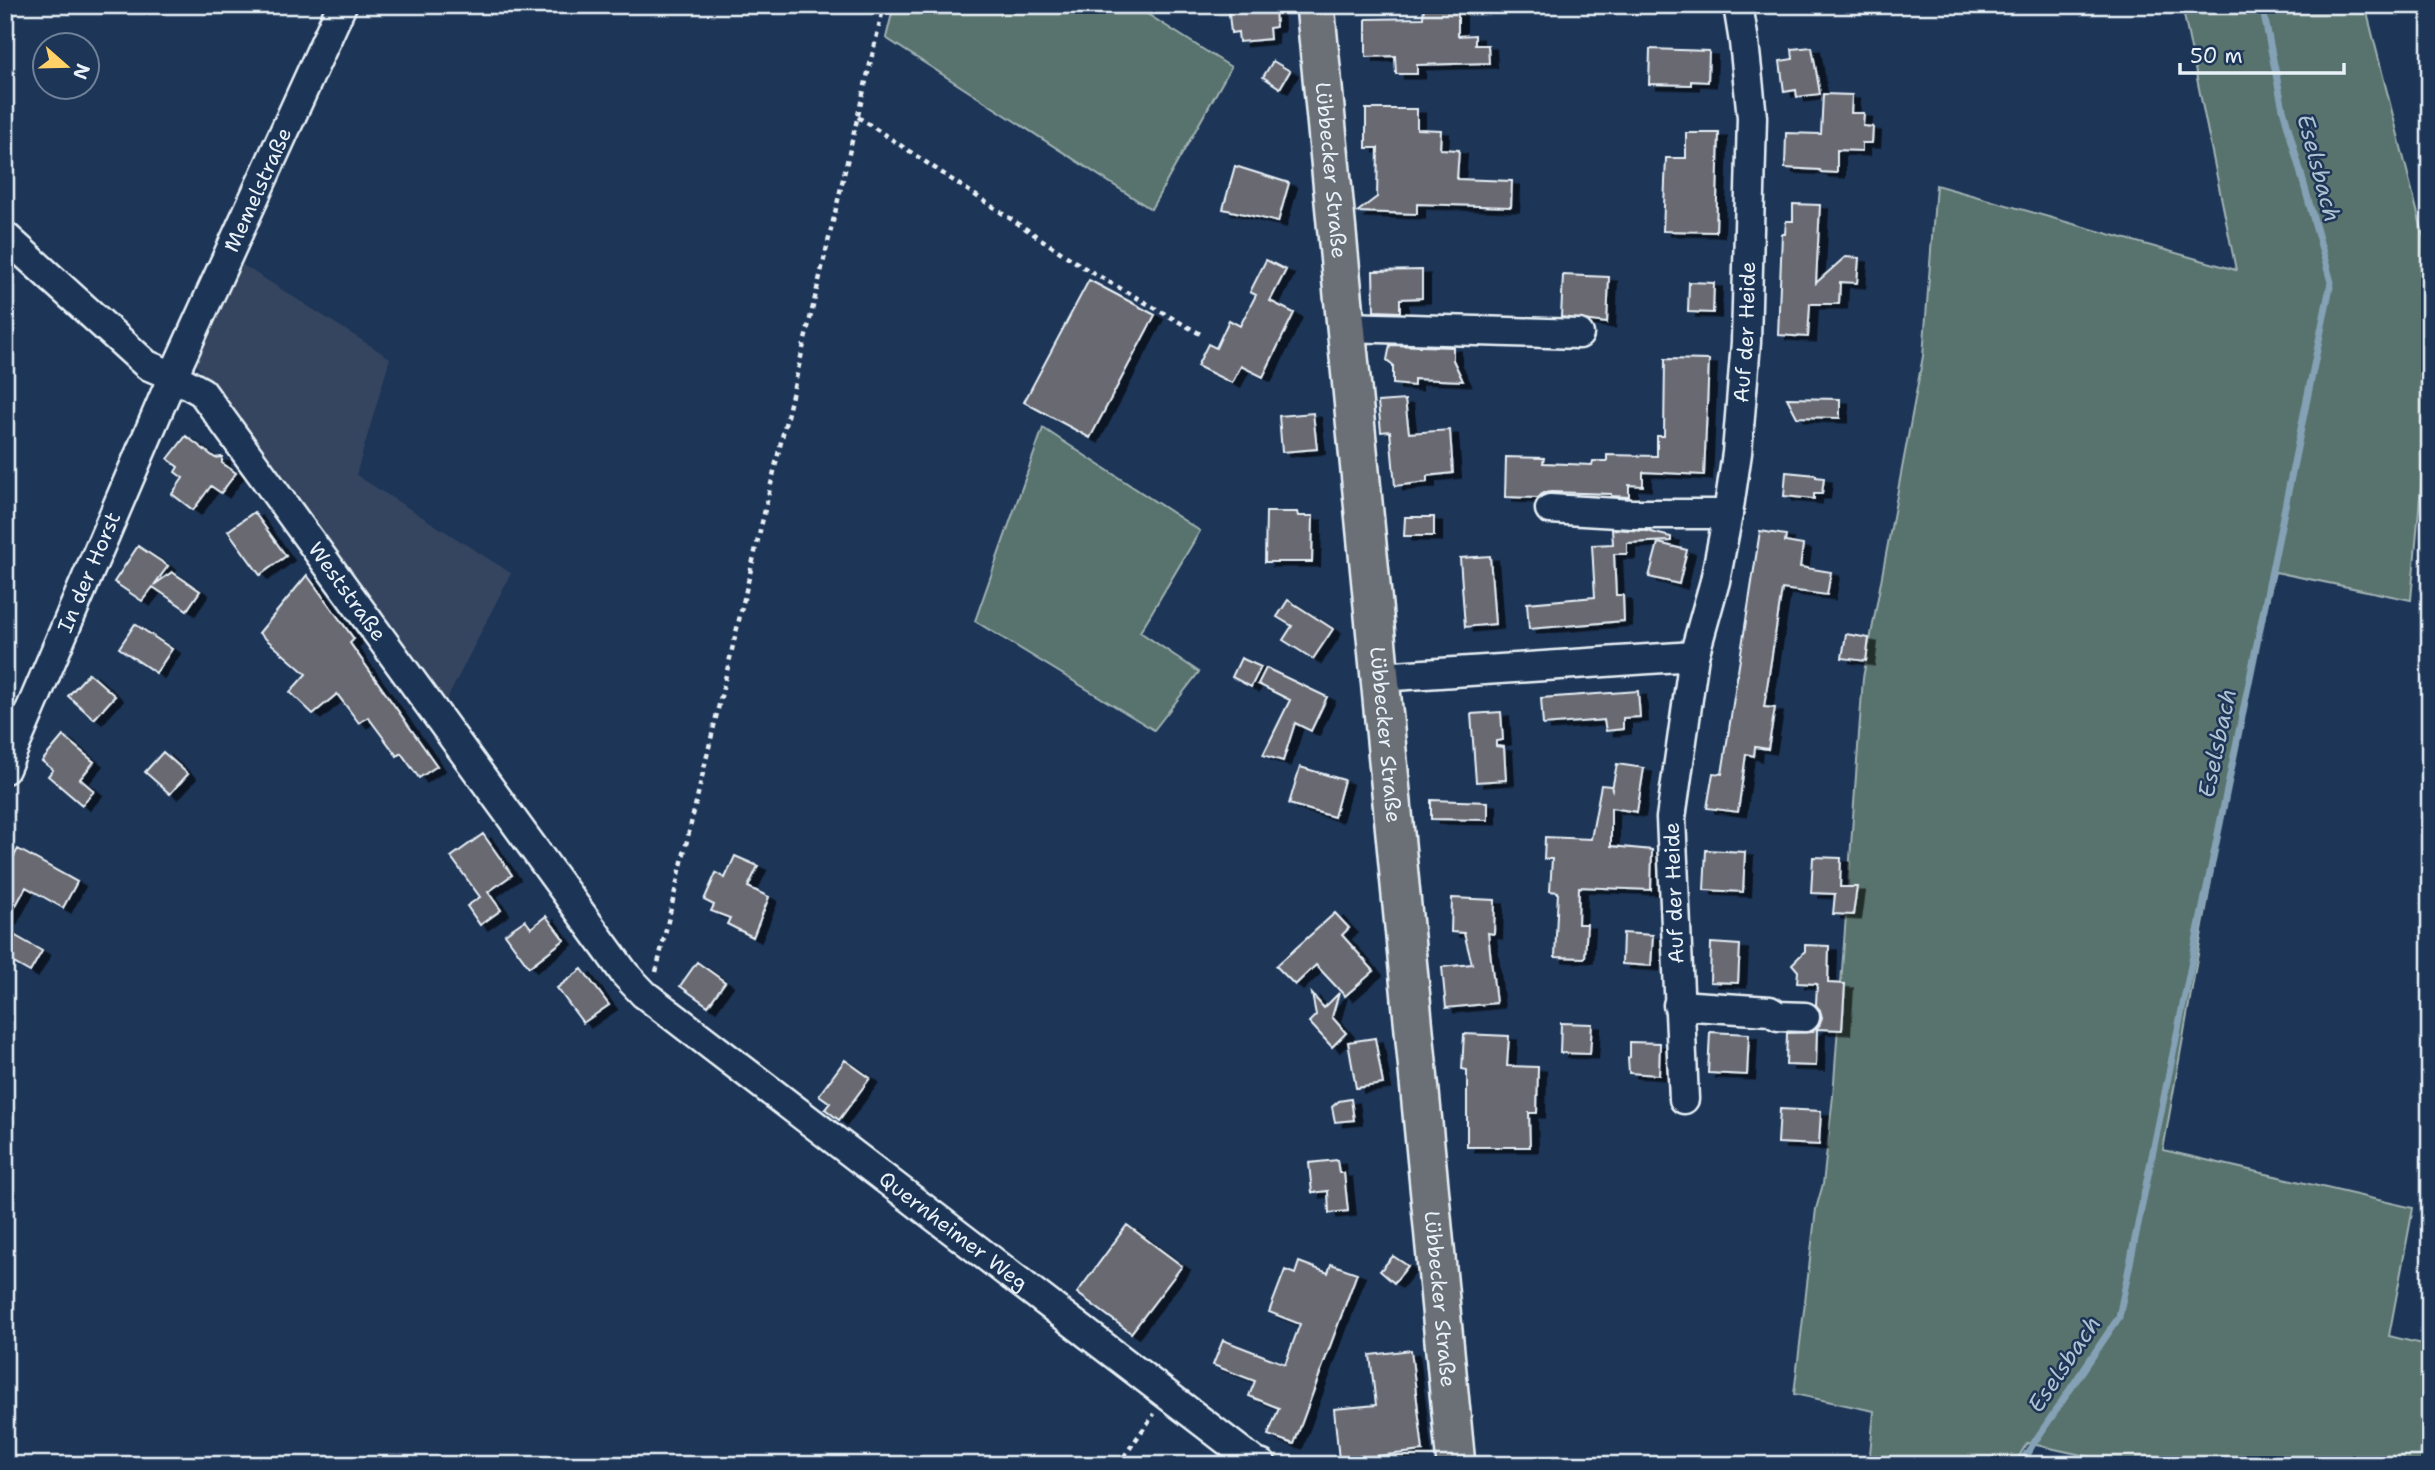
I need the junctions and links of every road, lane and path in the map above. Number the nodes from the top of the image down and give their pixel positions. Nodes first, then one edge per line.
1 (342, 5) edge
2 (884, 5) edge
3 (1315, 5) edge
4 (1738, 5) edge
5 (858, 117) junction
6 (5, 236) edge
7 (1346, 327) junction
8 (1579, 334) dead end
9 (1202, 335) dead end
10 (173, 376) junction
11 (1550, 509) dead end
12 (1728, 514) junction
13 (1694, 656) junction
14 (1379, 677) junction
15 (5, 769) edge
16 (644, 994) junction
17 (1678, 1005) junction
18 (1805, 1017) dead end
19 (1684, 1099) dead end
20 (1166, 1396) junction
21 (1118, 1465) edge
22 (1262, 1465) edge
23 (1455, 1465) edge

1 - 10 street, Memelstraße
2 - 5 path
3 - 7 main road, Lübbecker Straße
4 - 12 street, Auf der Heide
5 - 9 path
5 - 16 path
6 - 10 street, Weststraße
7 - 8 street
7 - 14 main road, Lübbecker Straße
10 - 15 street, In der Horst
10 - 16 street, Weststraße
11 - 12 street
12 - 13 street, Auf der Heide
13 - 14 street
13 - 17 street, Auf der Heide
14 - 23 main road, Lübbecker Straße
16 - 20 street, Quernheimer Weg
17 - 18 street
17 - 19 street, Auf der Heide
20 - 21 path
20 - 22 street, Quernheimer Weg

